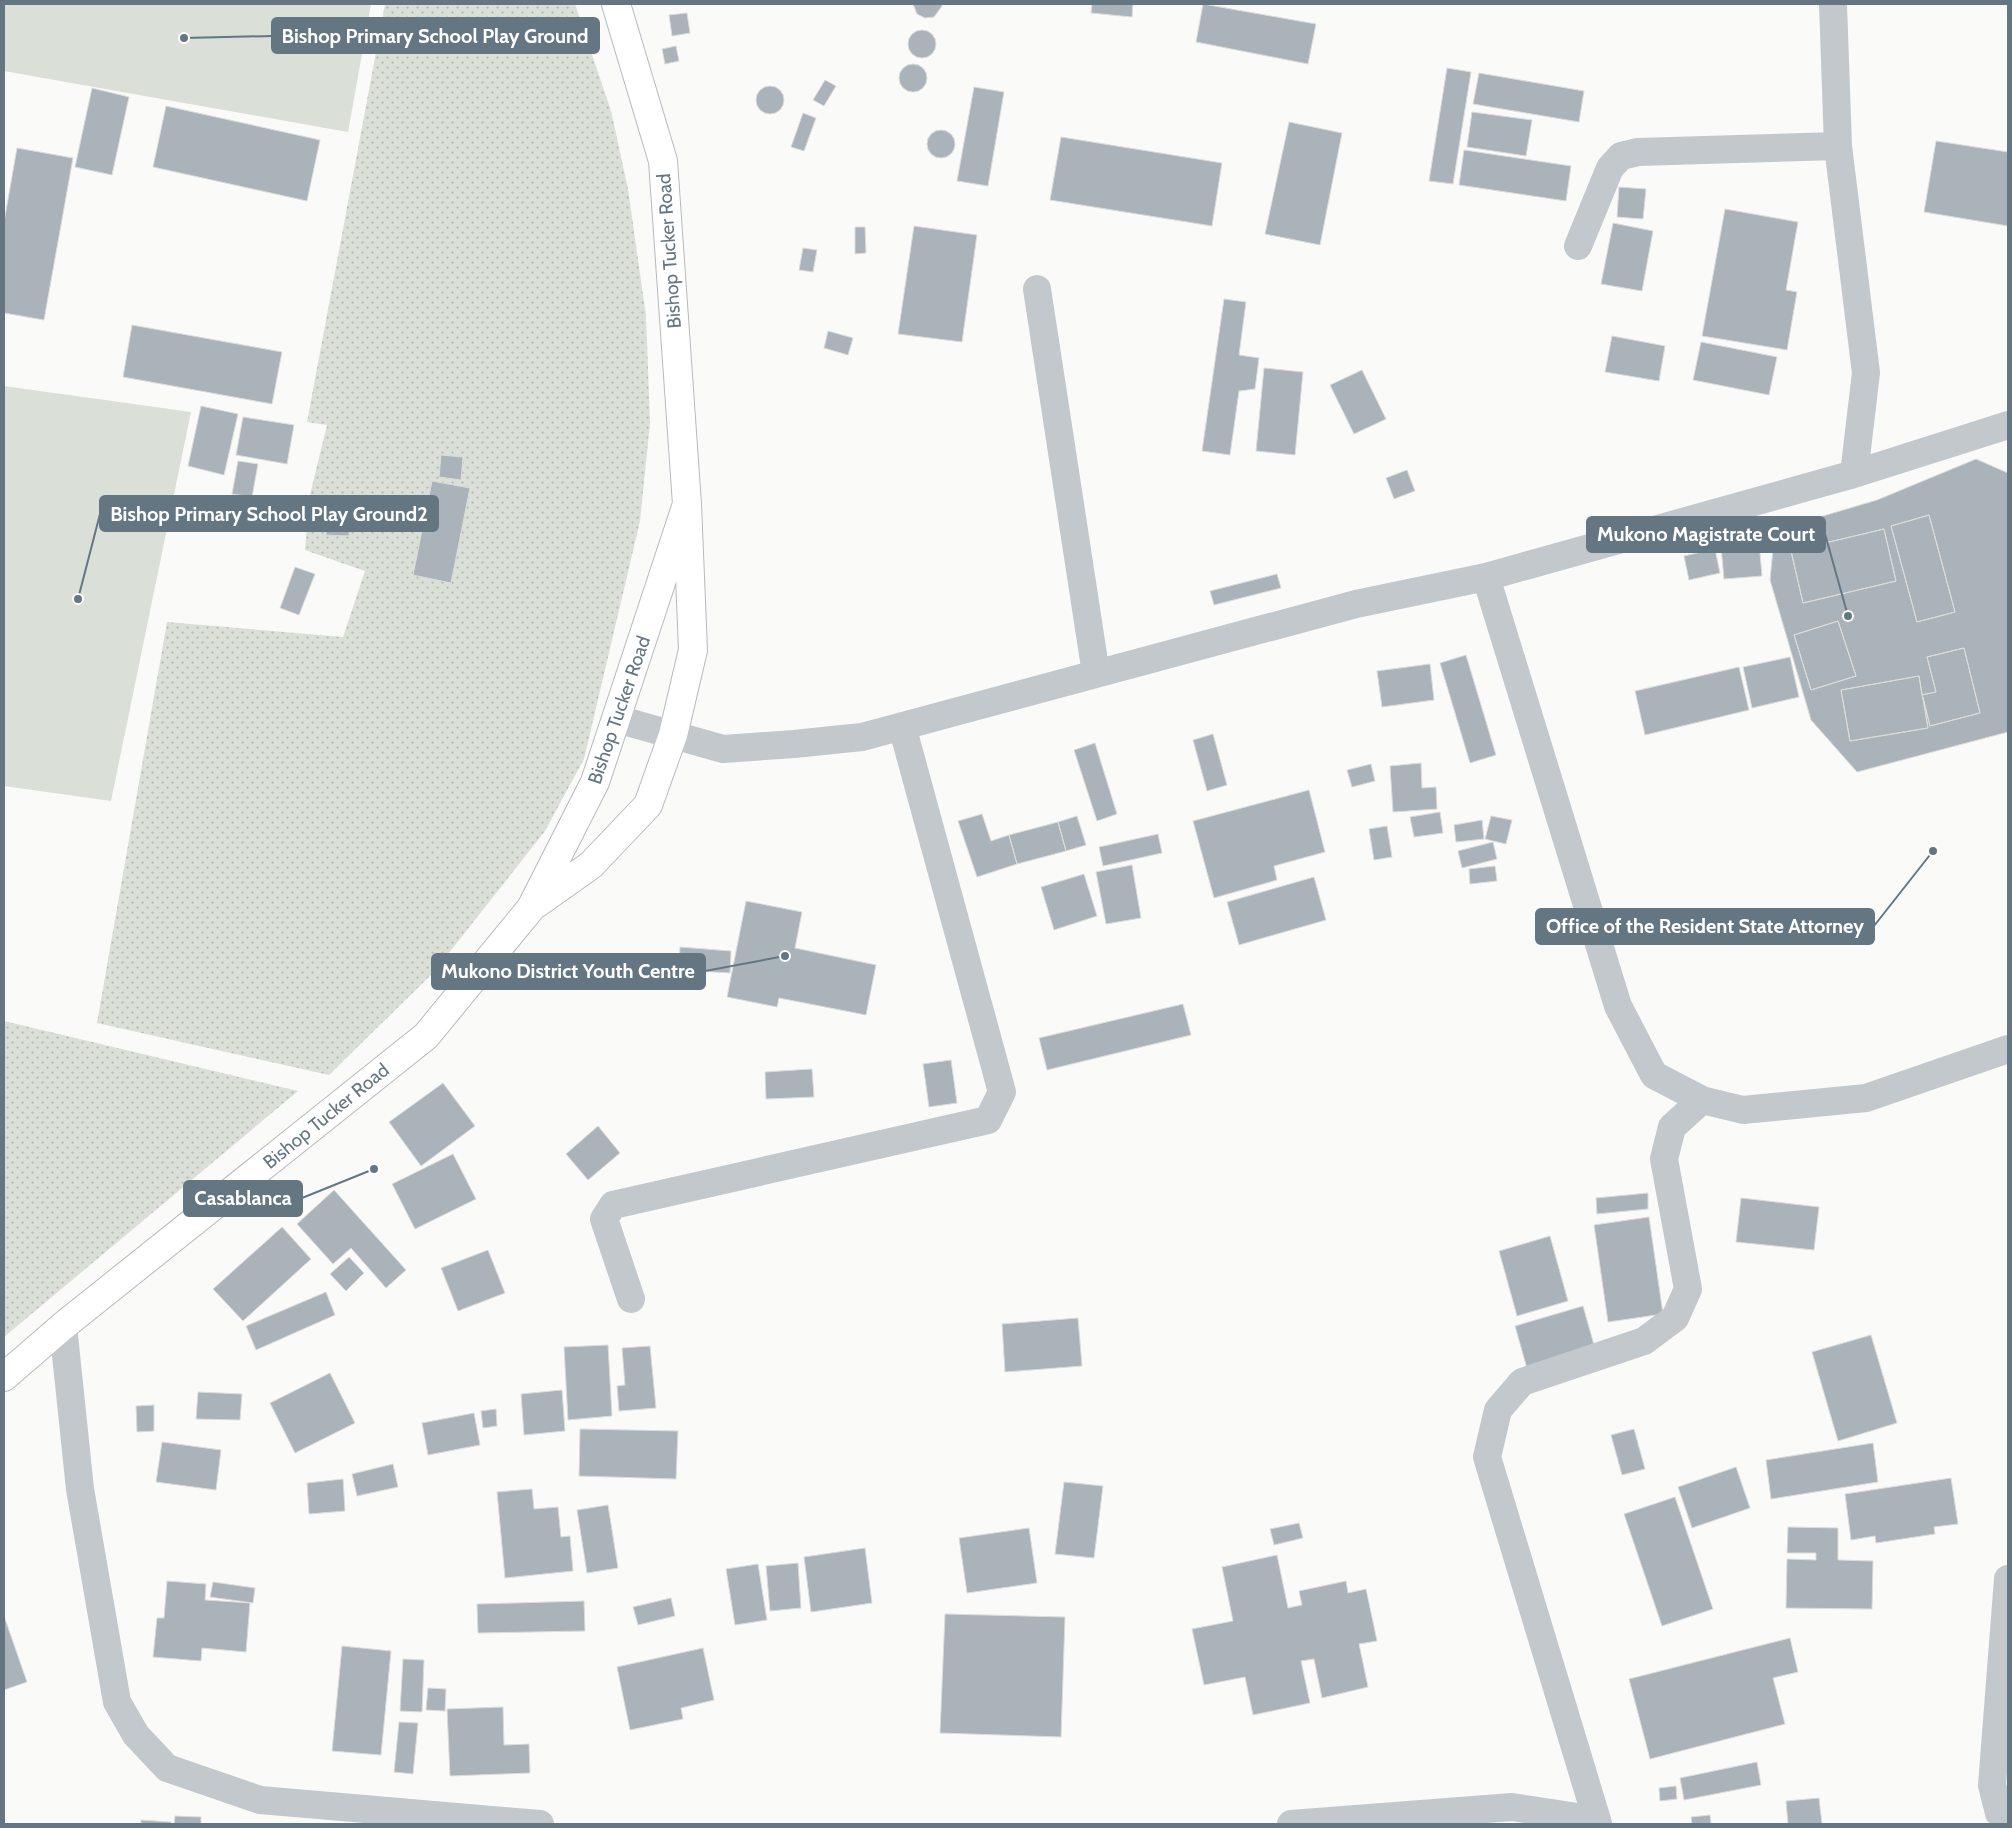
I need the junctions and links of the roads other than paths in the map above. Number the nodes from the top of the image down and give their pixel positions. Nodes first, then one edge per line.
1 (616, 4) edge
2 (1833, 4) edge
3 (1838, 146) junction
4 (1578, 246) dead end
5 (1037, 289) dead end
6 (2008, 425) edge
7 (1854, 474) junction
8 (687, 504) junction
9 (1486, 577) junction
10 (1096, 674) junction
11 (617, 719) junction
12 (902, 726) junction
13 (673, 735) junction
14 (531, 908) junction
15 (2008, 1049) edge
16 (1702, 1100) junction
17 (632, 1299) dead end
18 (62, 1326) junction
19 (4, 1377) edge
20 (2008, 1579) edge
21 (2008, 1819) edge
22 (1597, 1822) edge
23 (540, 1824) edge
24 (1291, 1824) edge

1 - 8 main road, Bishop Tucker Road
2 - 3 street
3 - 4 street
3 - 7 street
5 - 10 street
6 - 7 street
7 - 9 street
8 - 11 main road, Bishop Tucker Road
8 - 13 main road, Bishop Tucker Road
9 - 10 street
9 - 16 street
10 - 12 street
11 - 13 street
11 - 14 main road, Bishop Tucker Road
12 - 13 street
12 - 17 street
13 - 14 main road, Bishop Tucker Road
14 - 18 main road, Bishop Tucker Road
15 - 16 street
16 - 22 street
18 - 19 main road, Bishop Tucker Road
18 - 23 street
20 - 21 street
22 - 24 street

